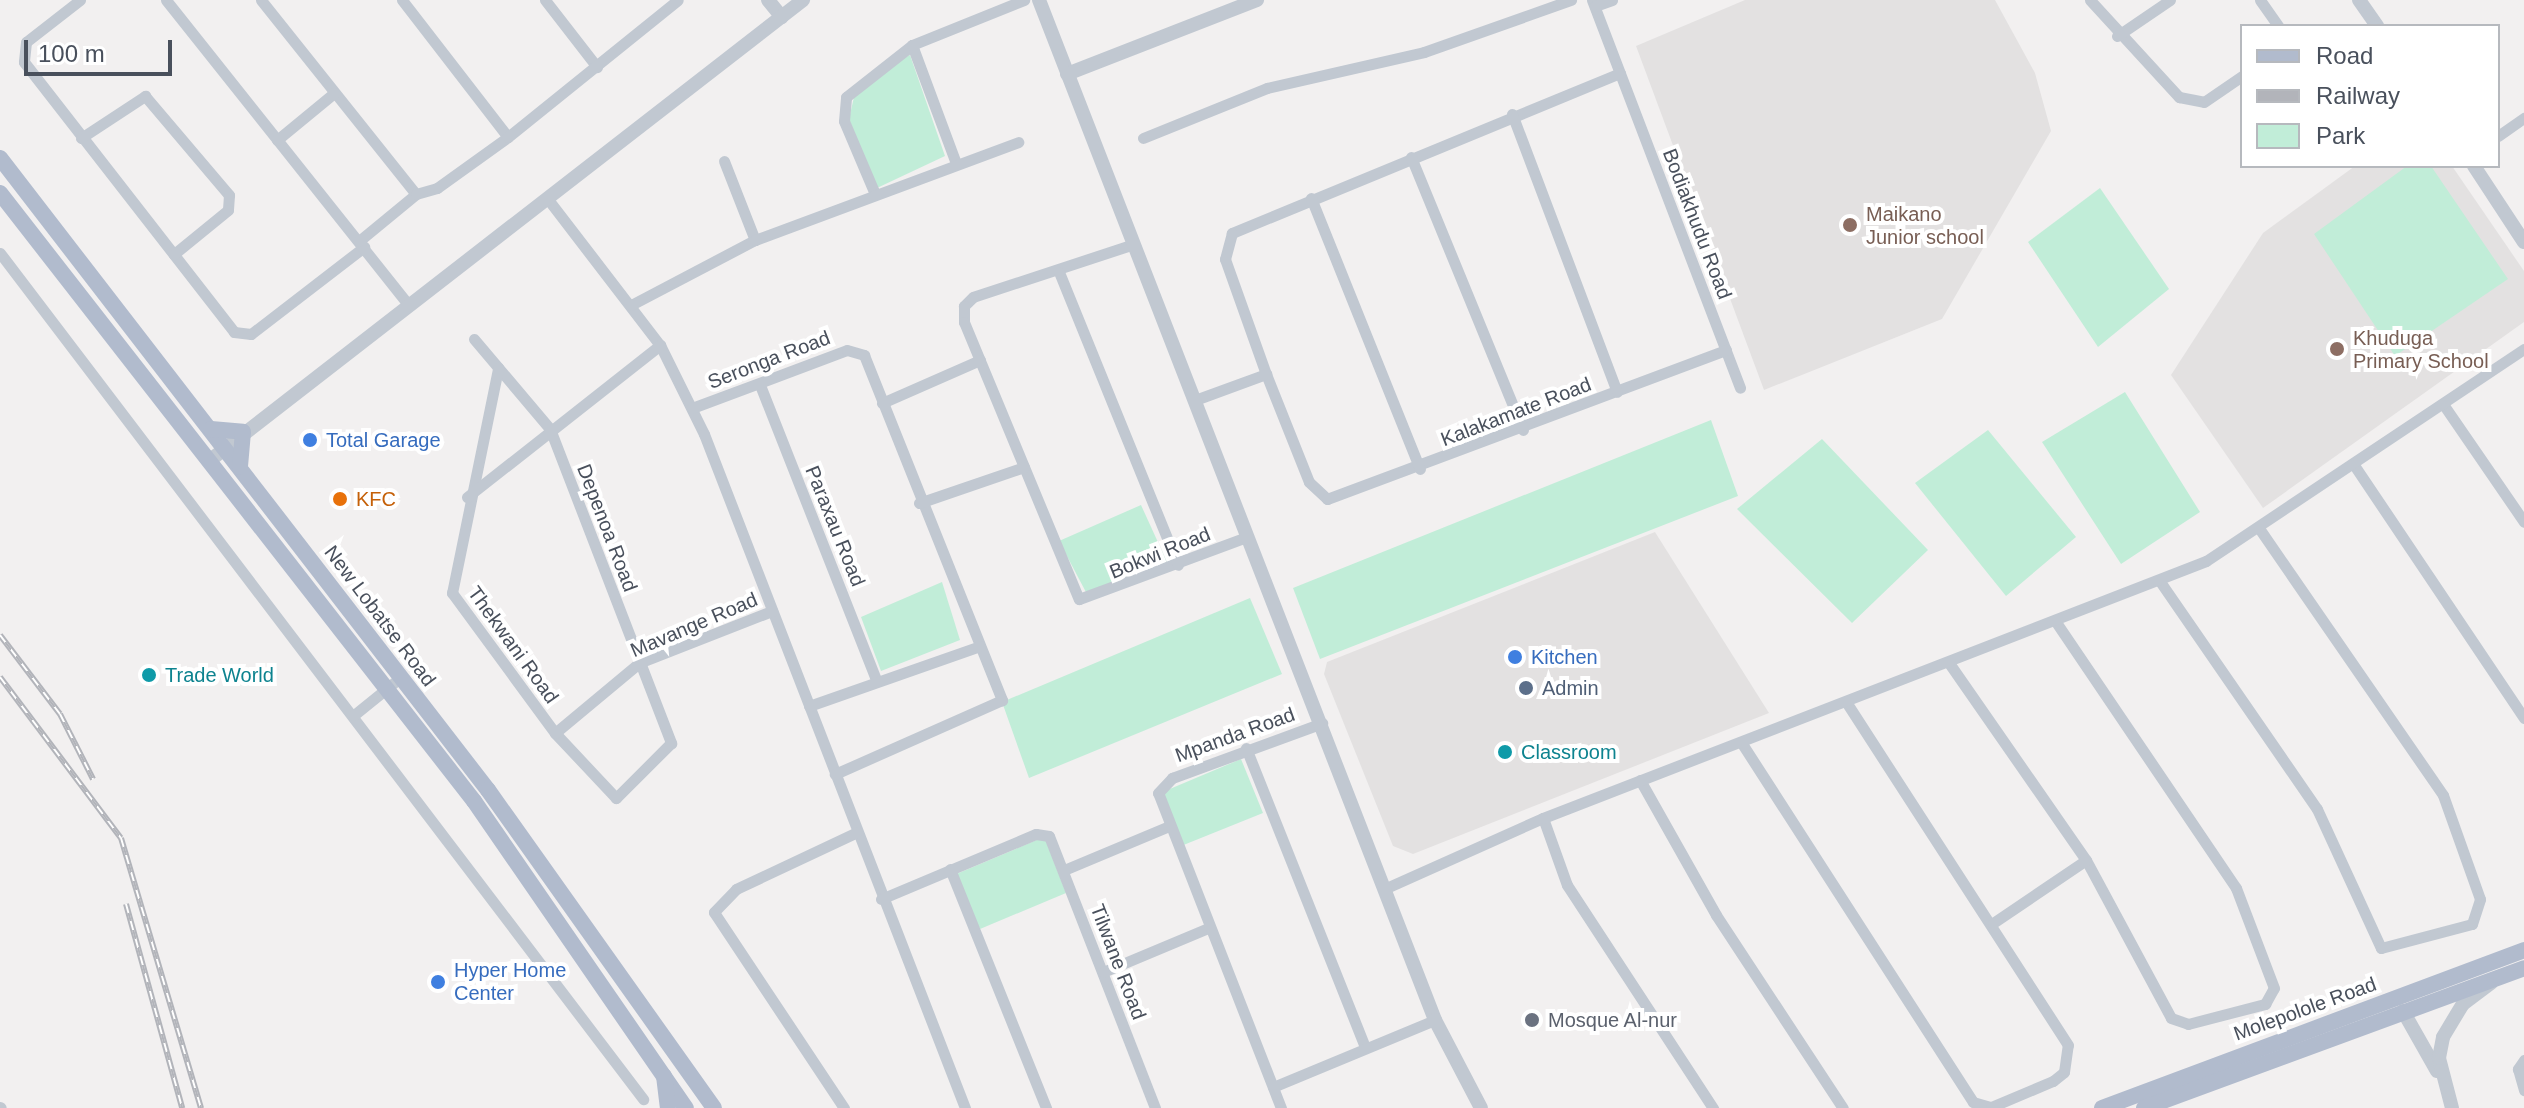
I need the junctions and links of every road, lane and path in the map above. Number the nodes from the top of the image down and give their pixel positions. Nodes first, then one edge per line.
1 (80, 0) edge
2 (166, 0) edge
3 (261, 0) edge
4 (402, 0) edge
5 (545, 0) edge
6 (678, 0) edge
7 (768, 0) edge
8 (803, 0) edge
9 (1024, 0) edge
10 (1039, 0) edge
11 (1257, 0) edge
12 (1571, 0) edge
13 (1612, 0) edge
14 (2090, 0) edge
15 (2170, 0) edge
16 (2260, 0) edge
17 (2359, 0) edge
18 (1593, 3) edge
19 (782, 17) junction
20 (2277, 24) edge
21 (2376, 24) edge
22 (2117, 36) junction
23 (912, 45) junction
24 (597, 67) junction
25 (1620, 73) junction
26 (1067, 74) junction
27 (2240, 77) edge
28 (334, 93) junction
29 (1512, 114) junction
30 (2524, 118) edge
31 (2500, 135) edge
32 (508, 137) junction
33 (81, 138) junction
34 (1143, 138) dead end
35 (277, 140) junction
36 (1018, 142) dead end
37 (1411, 157) junction
38 (0, 158) edge
39 (724, 161) dead end
40 (956, 163) junction
41 (2475, 168) edge
42 (0, 193) edge
43 (416, 194) junction
44 (875, 194) junction
45 (547, 198) junction
46 (1311, 198) junction
47 (755, 240) junction
48 (2524, 242) edge
49 (361, 244) junction
50 (1134, 244) junction
51 (0, 253) edge
52 (174, 254) junction
53 (1059, 272) junction
54 (409, 305) junction
55 (631, 305) junction
56 (474, 339) dead end
57 (660, 345) junction
58 (2524, 349) edge
59 (1726, 350) junction
60 (980, 360) junction
61 (498, 368) junction
62 (1266, 374) junction
63 (760, 385) junction
64 (1740, 388) dead end
65 (1617, 392) junction
66 (1195, 400) junction
67 (882, 403) junction
68 (2443, 404) junction
69 (692, 408) junction
70 (211, 429) junction
71 (550, 429) junction
72 (1523, 430) junction
73 (243, 432) junction
74 (225, 447) junction
75 (209, 461) junction
76 (2354, 465) junction
77 (240, 467) junction
78 (1024, 467) junction
79 (1420, 469) junction
80 (467, 497) junction
81 (919, 503) junction
82 (2524, 522) edge
83 (2260, 530) junction
84 (1247, 537) junction
85 (315, 564) junction
86 (1178, 565) junction
87 (300, 577) junction
88 (2159, 580) junction
89 (772, 611) junction
90 (2055, 621) junction
91 (980, 646) junction
92 (639, 663) junction
93 (1949, 663) junction
94 (401, 677) junction
95 (876, 680) junction
96 (386, 689) junction
97 (1846, 702) junction
98 (809, 706) junction
99 (354, 715) junction
100 (2524, 718) edge
101 (1322, 723) junction
102 (555, 733) junction
103 (1741, 742) junction
104 (1246, 748) junction
105 (670, 750) joint
106 (835, 774) junction
107 (1640, 780) junction
108 (1543, 818) junction
109 (1169, 826) junction
110 (857, 832) junction
111 (2086, 860) junction
112 (950, 869) junction
113 (1064, 870) junction
114 (1384, 889) junction
115 (881, 899) junction
116 (1993, 923) junction
117 (1206, 929) junction
118 (2524, 950) edge
119 (2524, 968) edge
120 (1103, 972) junction
121 (2498, 978) junction
122 (2403, 1011) junction
123 (1435, 1020) junction
124 (1365, 1047) junction
125 (2524, 1060) edge
126 (663, 1071) junction
127 (2443, 1082) junction
128 (1273, 1087) junction
129 (2524, 1090) edge
130 (643, 1099) dead end
131 (668, 1108) edge
132 (686, 1108) edge
133 (714, 1108) edge
134 (844, 1108) edge
135 (965, 1108) edge
136 (1046, 1108) edge
137 (1155, 1108) edge
138 (1281, 1108) edge
139 (1481, 1108) edge
140 (1713, 1108) edge
141 (1843, 1108) edge
142 (2102, 1108) edge
143 (2144, 1108) edge
144 (2452, 1108) edge

1 - 33 street
2 - 35 street
3 - 28 street
4 - 32 street
5 - 24 street
6 - 24 street
7 - 19 street
8 - 19 street
9 - 23 street
10 - 26 street
11 - 26 street
12 - 34 street
13 - 18 street
14 - 22 street
15 - 22 street
16 - 20 street
17 - 21 street
18 - 25 street, Bodiakhudu Road
19 - 45 street
22 - 27 street
23 - 40 street
23 - 44 street
24 - 32 street
25 - 29 street
25 - 59 street, Bodiakhudu Road
26 - 50 street
28 - 35 street
28 - 43 street
29 - 37 street
29 - 65 street
30 - 31 street
32 - 43 street
33 - 52 street
33 - 52 street
35 - 49 street
36 - 40 street
37 - 46 street
37 - 72 street
38 - 70 main road, New Lobatse Road
39 - 47 street
40 - 44 street
41 - 48 street
42 - 75 main road
43 - 49 street
44 - 47 street
45 - 54 street
45 - 55 street
46 - 62 street
46 - 79 street
47 - 55 street
49 - 52 street
49 - 54 street
50 - 53 street
50 - 66 street
51 - 99 street
53 - 60 street
53 - 86 street
54 - 73 street
55 - 57 street
56 - 61 street, Depenoa Road
57 - 69 street
57 - 71 street
58 - 68 street
59 - 64 street, Bodiakhudu Road
59 - 65 street, Kalakamate Road
60 - 67 street
60 - 78 street
61 - 71 street, Depenoa Road
61 - 80 street, Thekwani Road
62 - 66 street
62 - 79 street, Kalakamate Road
63 - 67 street, Seronga Road
63 - 69 street, Seronga Road
63 - 95 street, Paraxau Road
65 - 72 street, Kalakamate Road
66 - 84 street
67 - 81 street
68 - 76 street
68 - 82 street
69 - 89 street
70 - 73 main road
70 - 74 main road, New Lobatse Road
71 - 80 street
71 - 92 street, Depenoa Road
72 - 79 street, Kalakamate Road
73 - 74 street
73 - 77 main road
74 - 75 street
74 - 77 main road, New Lobatse Road
75 - 87 main road
76 - 83 street
76 - 100 street
77 - 85 main road, New Lobatse Road
78 - 81 street
78 - 86 street, Bokwi Road
80 - 102 street, Thekwani Road
81 - 91 street
83 - 88 street
83 - 88 street
84 - 86 street, Bokwi Road
84 - 101 street
85 - 87 main road
85 - 94 main road, New Lobatse Road
87 - 96 main road
88 - 90 street
89 - 92 street, Mavange Road
89 - 98 street
90 - 93 street
90 - 111 street
91 - 95 street
91 - 106 street
92 - 102 street, Mavange Road
92 - 105 street, Depenoa Road
93 - 97 street
93 - 111 street
94 - 96 street
94 - 133 main road, New Lobatse Road
95 - 98 street
96 - 99 street
96 - 126 main road
97 - 103 street
97 - 116 street
98 - 106 street
99 - 130 street
101 - 104 street, Mpanda Road
101 - 114 street
102 - 105 street, Thekwani Road
103 - 107 street
103 - 116 street
104 - 109 street, Mpanda Road
104 - 124 street
106 - 110 street
107 - 108 street
107 - 141 street
108 - 114 street
108 - 140 street
109 - 113 street
109 - 117 street
110 - 115 street
110 - 134 street
111 - 116 street
112 - 113 street, Tilwane Road
112 - 115 street
112 - 136 street
113 - 120 street, Tilwane Road
114 - 123 street
115 - 135 street
117 - 120 street
117 - 128 street
118 - 142 main road, Molepolole Road
119 - 121 main road, Molepolole Road
120 - 137 street, Tilwane Road
121 - 122 main road, Molepolole Road
121 - 127 street
122 - 127 street
122 - 143 main road, Molepolole Road
123 - 124 street
123 - 139 street
124 - 128 street
125 - 129 street
126 - 131 main road
126 - 132 main road
127 - 144 street
128 - 138 street

